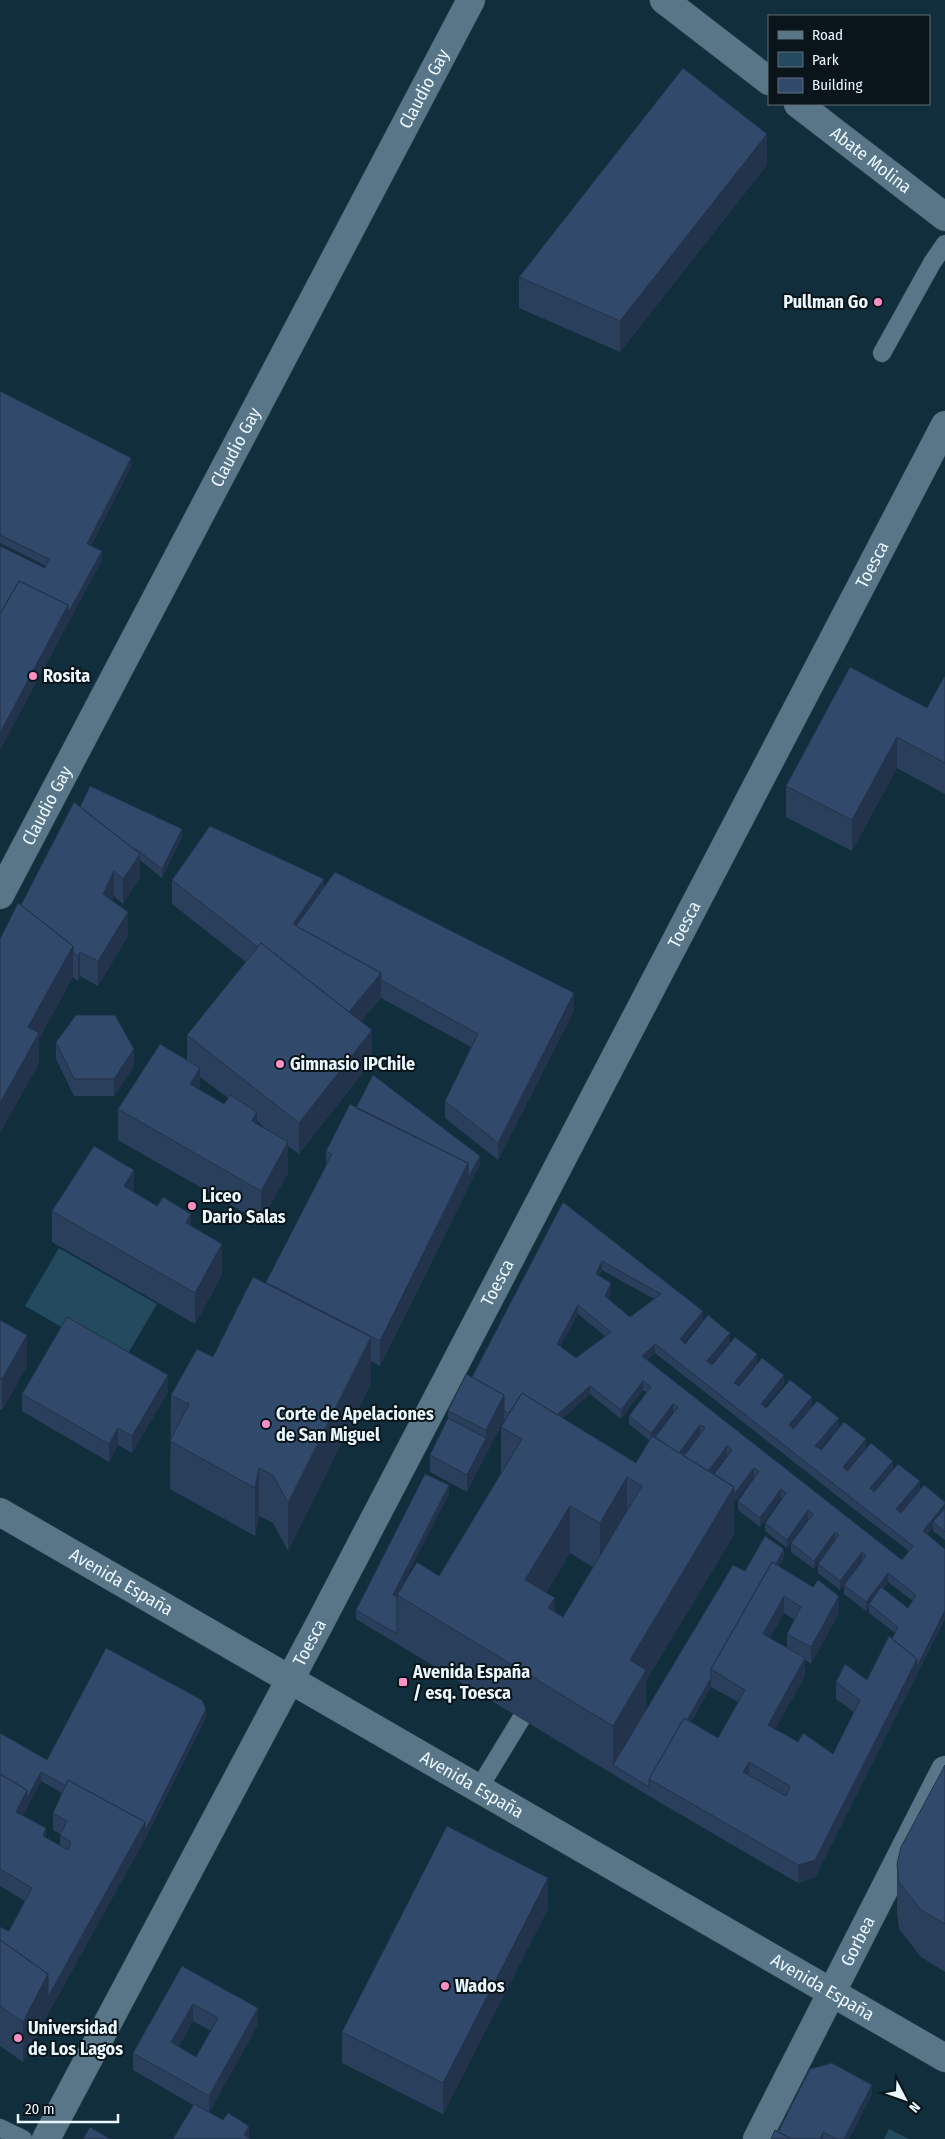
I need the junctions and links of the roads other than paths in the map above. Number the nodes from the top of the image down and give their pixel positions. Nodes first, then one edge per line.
1 (471, 0) edge
2 (664, 0) edge
3 (768, 80) edge
4 (799, 105) edge
5 (945, 217) edge
6 (945, 244) edge
7 (882, 353) dead end
8 (945, 425) edge
9 (0, 895) edge
10 (0, 1512) edge
11 (291, 1679) junction
12 (521, 1719) dead end
13 (945, 1770) edge
14 (479, 1788) junction
15 (832, 1992) junction
16 (945, 2058) edge
17 (0, 2128) edge
18 (23, 2139) edge
19 (46, 2139) edge
20 (757, 2139) edge

1 - 9 street, Claudio Gay
2 - 3 street
4 - 5 street, Abate Molina
6 - 7 lane
8 - 11 street, Toesca
10 - 11 street, Avenida España
11 - 14 street, Avenida España
11 - 19 street, Toesca
12 - 14 lane
13 - 15 street, Gorbea
14 - 15 street, Avenida España
15 - 16 street, Avenida España
15 - 20 street, Gorbea
17 - 18 lane

